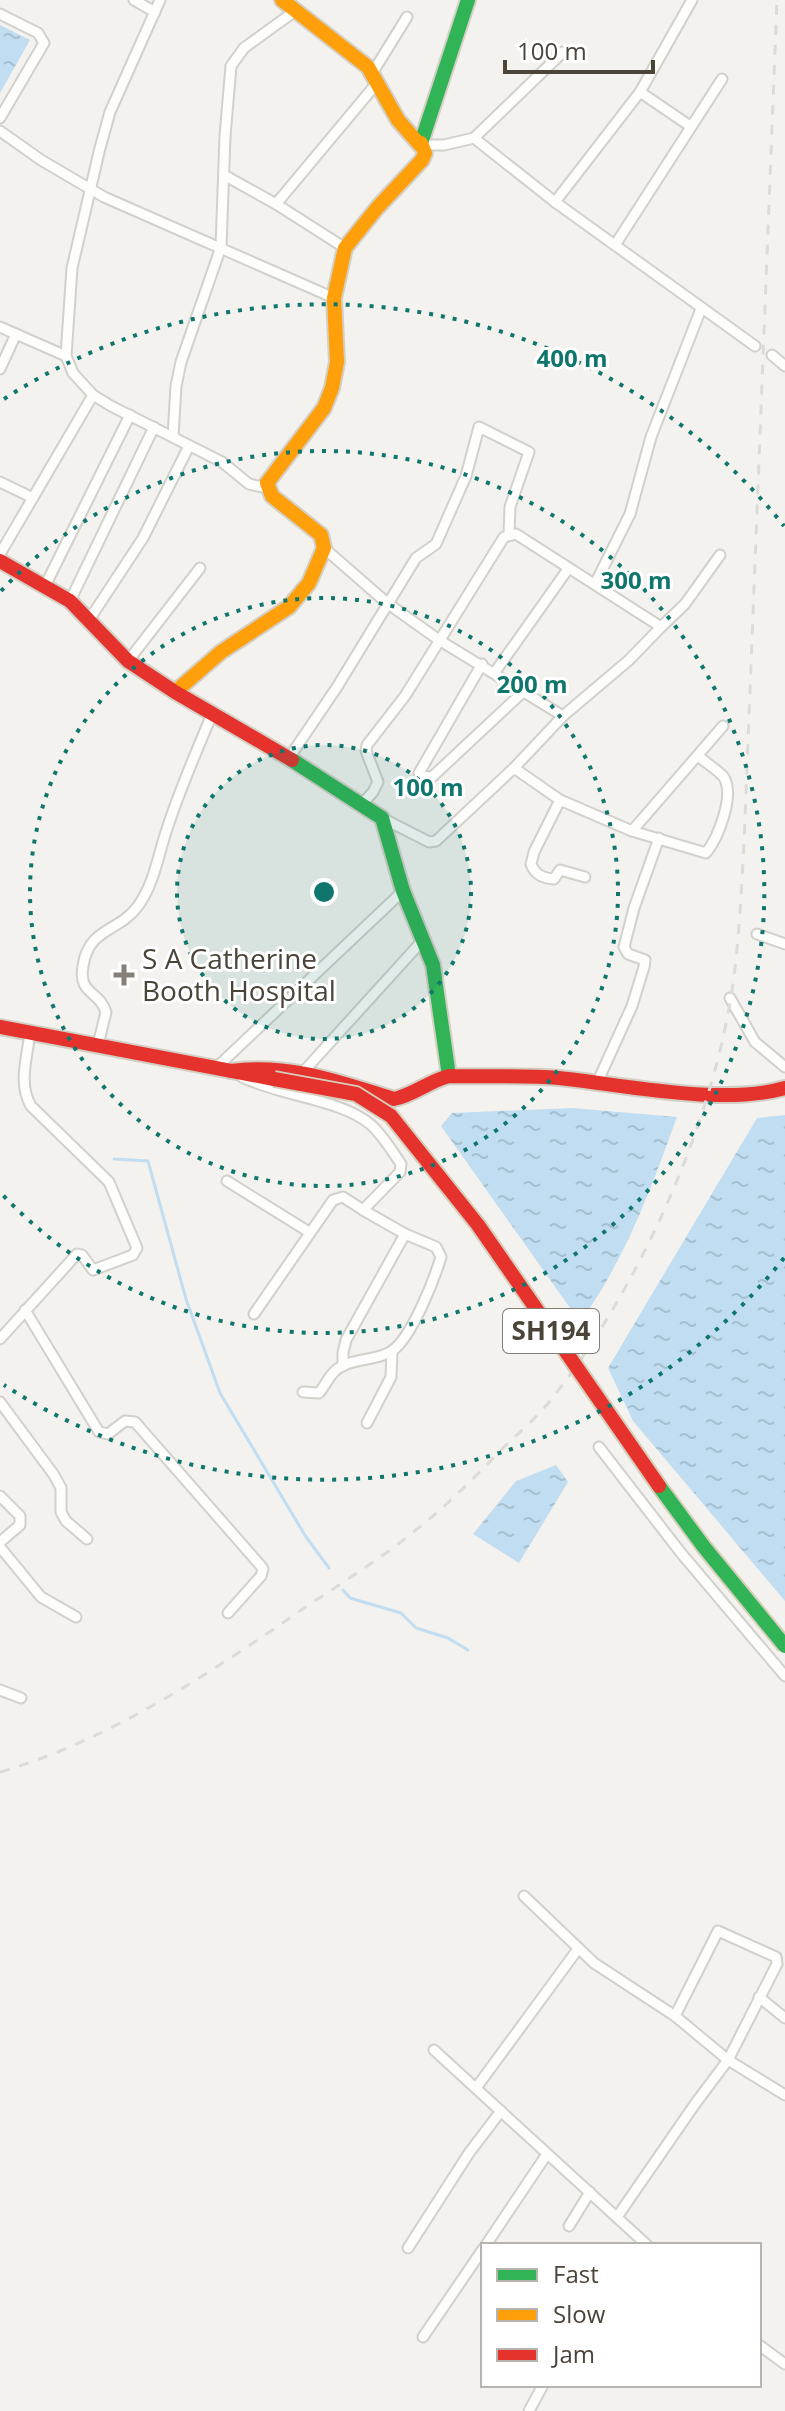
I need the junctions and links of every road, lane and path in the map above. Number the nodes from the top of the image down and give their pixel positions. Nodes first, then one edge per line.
1 (134, 0) edge
2 (160, 0) edge
3 (282, 0) edge
4 (468, 0) edge
5 (692, 0) edge
6 (295, 11) junction
7 (155, 12) junction
8 (0, 14) edge
9 (407, 17) dead end
10 (563, 52) dead end
11 (375, 78) junction
12 (722, 79) dead end
13 (640, 92) junction
14 (0, 118) edge
15 (690, 126) junction
16 (0, 131) edge
17 (474, 138) junction
18 (420, 145) junction
19 (224, 175) junction
20 (90, 189) junction
21 (555, 202) junction
22 (276, 204) junction
23 (615, 245) junction
24 (221, 247) junction
25 (345, 248) junction
26 (334, 298) junction
27 (701, 309) junction
28 (0, 327) edge
29 (16, 334) junction
30 (755, 346) dead end
31 (772, 355) dead end
32 (66, 356) junction
33 (785, 366) edge
34 (0, 369) edge
35 (93, 395) junction
36 (130, 415) junction
37 (154, 427) junction
38 (173, 437) junction
39 (189, 446) junction
40 (0, 482) edge
41 (267, 488) junction
42 (33, 498) junction
43 (509, 534) junction
44 (324, 548) junction
45 (0, 554) edge
46 (720, 555) dead end
47 (0, 561) edge
48 (200, 568) dead end
49 (568, 569) junction
50 (595, 584) junction
51 (45, 586) junction
52 (70, 601) junction
53 (387, 603) junction
54 (89, 620) junction
55 (661, 627) junction
56 (439, 640) junction
57 (128, 661) junction
58 (482, 664) junction
59 (495, 672) junction
60 (524, 691) junction
61 (175, 692) junction
62 (213, 712) junction
63 (563, 716) junction
64 (723, 726) dead end
65 (698, 756) junction
66 (289, 758) junction
67 (514, 768) junction
68 (560, 800) junction
69 (362, 804) junction
70 (382, 818) junction
71 (632, 831) junction
72 (659, 838) junction
73 (585, 877) dead end
74 (403, 891) junction
75 (757, 934) dead end
76 (423, 940) junction
77 (785, 944) edge
78 (730, 998) dead end
79 (0, 1027) edge
80 (30, 1033) junction
81 (98, 1045) junction
82 (785, 1067) edge
83 (223, 1070) junction
84 (304, 1071) junction
85 (449, 1076) junction
86 (597, 1083) junction
87 (785, 1088) edge
88 (227, 1181) dead end
89 (363, 1210) junction
90 (309, 1232) junction
91 (405, 1234) junction
92 (25, 1310) junction
93 (254, 1314) dead end
94 (0, 1339) edge
95 (392, 1351) junction
96 (343, 1366) junction
97 (303, 1392) dead end
98 (0, 1402) edge
99 (367, 1423) dead end
100 (599, 1447) dead end
101 (0, 1496) edge
102 (87, 1539) dead end
103 (0, 1544) edge
104 (228, 1613) dead end
105 (76, 1617) dead end
106 (785, 1646) edge
107 (785, 1676) edge
108 (0, 1690) edge
109 (21, 1698) dead end
110 (524, 1896) dead end
111 (578, 1949) junction
112 (759, 1997) junction
113 (675, 2016) junction
114 (785, 2018) edge
115 (434, 2050) dead end
116 (728, 2060) junction
117 (476, 2088) junction
118 (785, 2095) edge
119 (501, 2111) junction
120 (547, 2154) junction
121 (590, 2192) junction
122 (617, 2217) junction
123 (569, 2226) dead end
124 (487, 2243) edge
125 (640, 2243) edge
126 (408, 2248) dead end
127 (481, 2251) edge
128 (423, 2337) dead end
129 (761, 2346) edge
130 (785, 2364) edge
131 (542, 2387) edge
132 (529, 2411) edge

1 - 7 street
2 - 7 street
3 - 6 street
4 - 18 street
5 - 13 street
6 - 11 street
6 - 19 street
7 - 20 street
8 - 14 street
9 - 11 street
10 - 17 street
11 - 18 street
11 - 22 street
12 - 15 street
13 - 15 street
13 - 21 street
15 - 23 street
16 - 20 street
17 - 18 street
17 - 21 street
18 - 25 street
19 - 22 street
19 - 24 street
20 - 24 street
20 - 32 street
21 - 23 street
22 - 25 street
23 - 27 street
24 - 26 street
24 - 38 street
25 - 26 street
26 - 41 street
27 - 30 street
27 - 50 street
28 - 29 street
29 - 32 street
29 - 34 street
31 - 33 street
32 - 35 street
35 - 36 street
35 - 42 street
36 - 37 street
36 - 51 street
37 - 38 street
37 - 52 street
38 - 39 street
39 - 41 street
39 - 54 street
40 - 42 street
41 - 44 street
42 - 45 street
43 - 49 street
43 - 53 street
43 - 56 street
44 - 53 street
44 - 61 street
46 - 55 street
47 - 51 street
48 - 57 street
49 - 50 street
49 - 59 street
50 - 55 street
51 - 52 street
52 - 54 street
53 - 56 street
53 - 66 street
54 - 57 street
55 - 63 street
56 - 58 street
56 - 69 street
57 - 61 street
58 - 59 street
58 - 60 street
59 - 60 street
60 - 63 street
61 - 62 street
62 - 66 street
62 - 81 street
63 - 67 street
64 - 65 street
65 - 71 street
65 - 72 street
66 - 69 street
67 - 68 street
67 - 70 street
68 - 71 street
68 - 73 street
69 - 70 street
70 - 74 street
71 - 72 street
72 - 86 street
74 - 76 street
74 - 83 street
75 - 77 street
76 - 84 street
76 - 85 street
78 - 82 street
79 - 80 street, SH194
80 - 81 street, SH194
80 - 92 street
81 - 83 street, SH194
83 - 84 street
83 - 89 street
83 - 106 street, SH194, bridge
84 - 85 street
85 - 86 street
86 - 87 street
88 - 90 street
89 - 90 street
89 - 91 street
90 - 93 street
91 - 95 street
91 - 96 street
92 - 94 street
92 - 104 street
95 - 96 street
95 - 99 street
96 - 97 street
98 - 102 street
100 - 107 street
101 - 103 street
103 - 105 street
108 - 109 street
110 - 111 street
111 - 113 street
111 - 117 street
112 - 113 street
112 - 114 street
112 - 116 street
113 - 116 street
115 - 117 street
116 - 118 street
116 - 122 street
117 - 119 street
119 - 120 street
119 - 126 street
120 - 121 street
120 - 124 street
121 - 122 street
121 - 123 street
122 - 125 street
127 - 128 street
129 - 130 street
131 - 132 street

